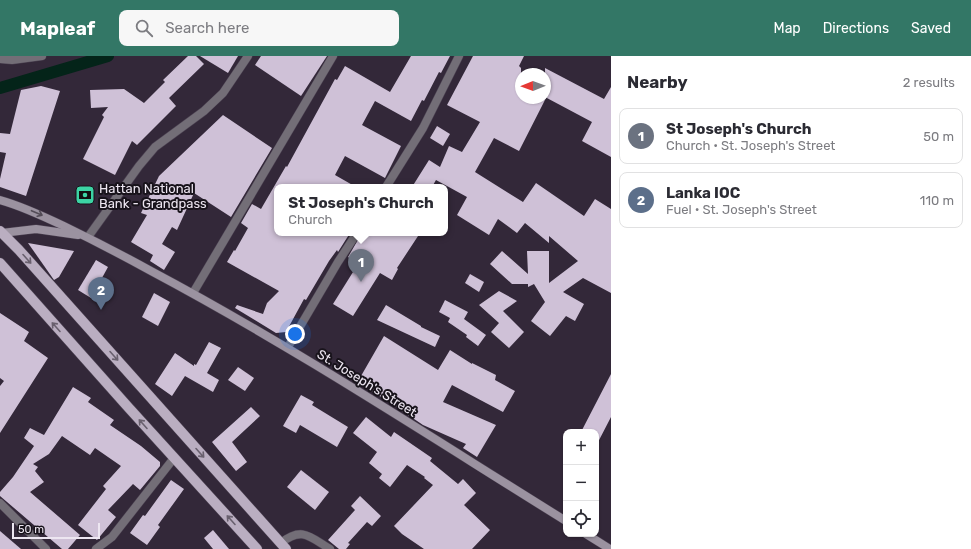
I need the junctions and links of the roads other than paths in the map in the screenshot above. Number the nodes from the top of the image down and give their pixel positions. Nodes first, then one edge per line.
1 (42, 56) edge
2 (248, 56) edge
3 (334, 56) edge
4 (459, 56) edge
5 (0, 59) edge
6 (388, 184) edge
7 (0, 200) edge
8 (1, 232) edge
9 (355, 236) edge
10 (88, 237) junction
11 (0, 264) edge
12 (193, 293) junction
13 (288, 347) junction
14 (174, 458) junction
15 (0, 503) edge
16 (563, 519) edge
17 (591, 537) edge
18 (280, 547) edge
19 (46, 549) edge
20 (96, 549) edge
21 (257, 549) edge
22 (330, 549) edge
23 (610, 549) edge

1 - 5 street
2 - 10 street
3 - 12 street
4 - 6 street
7 -> 10 main road, St. Joseph's Street
8 - 10 main road, St. Joseph's Street
8 -> 18 main road
9 - 13 street
10 - 12 main road, St. Joseph's Street
14 -> 11 main road
12 - 13 main road, St. Joseph's Street
13 - 16 main road, St. Joseph's Street
14 - 20 street
21 -> 14 main road
15 - 19 street
17 - 23 main road
18 - 22 street

